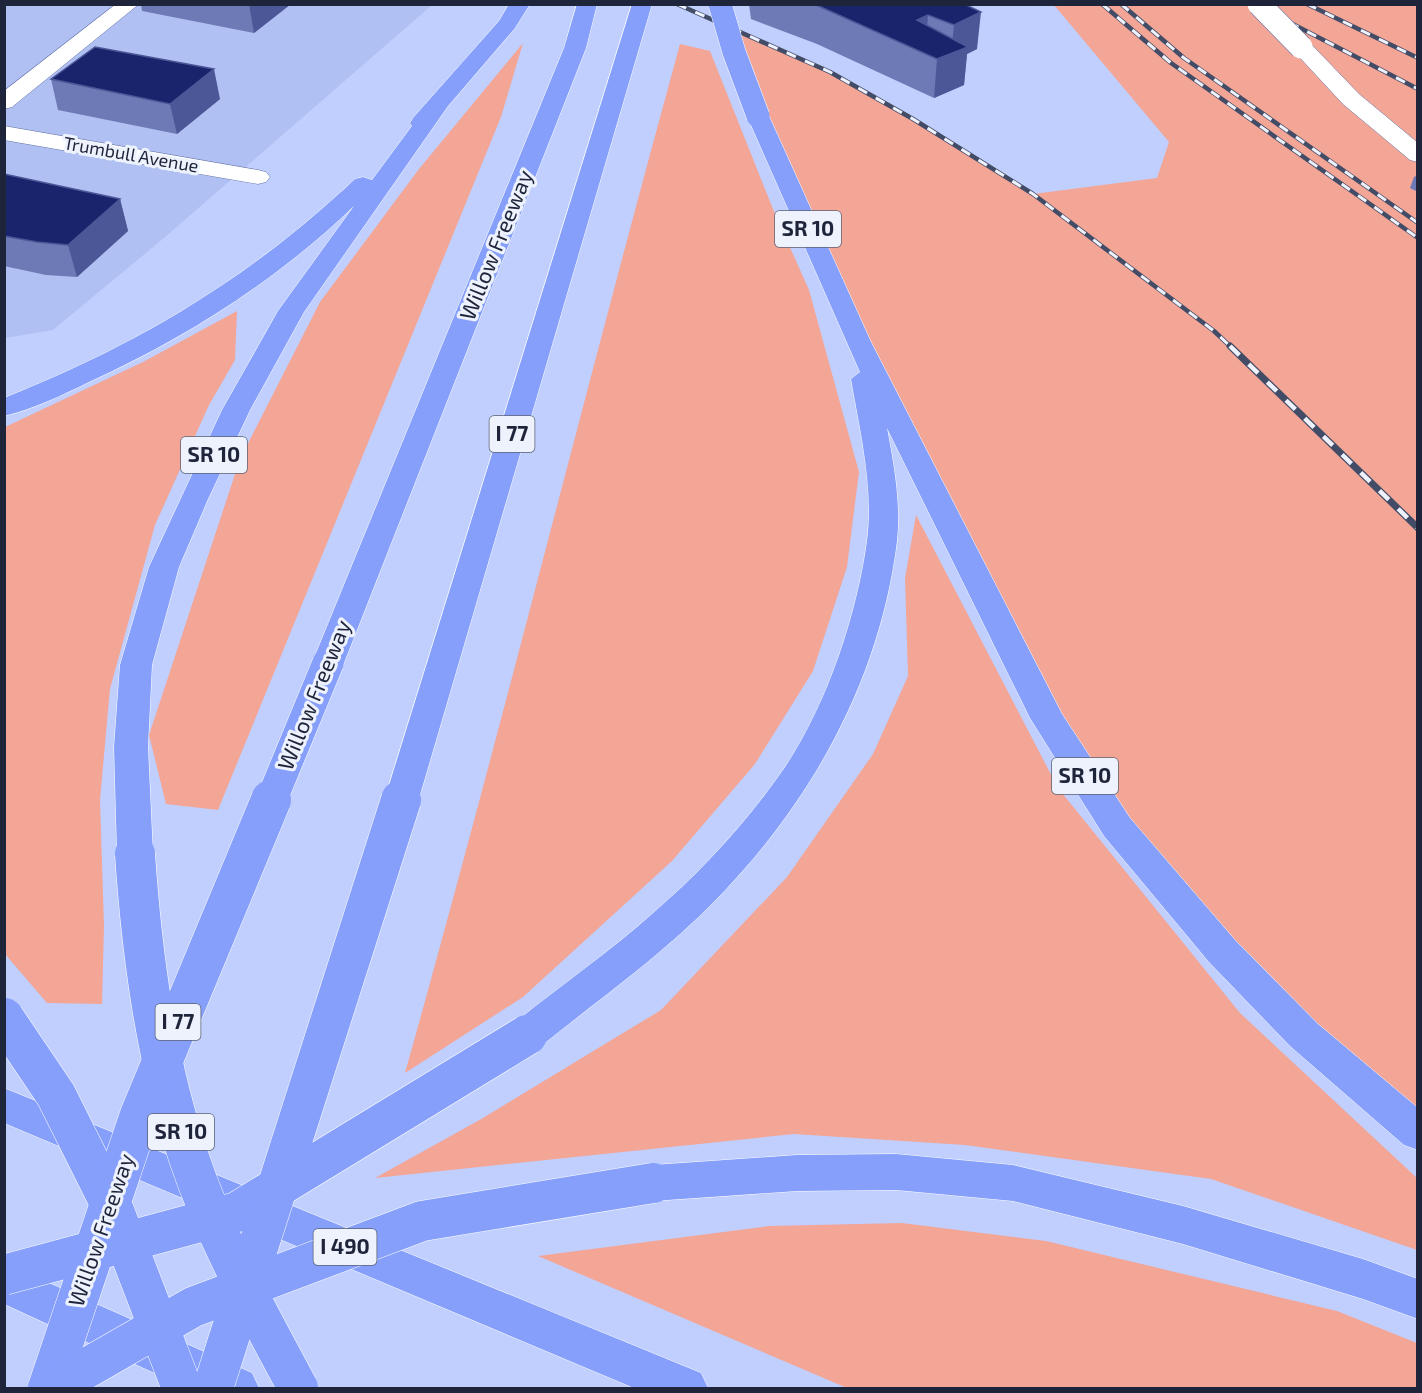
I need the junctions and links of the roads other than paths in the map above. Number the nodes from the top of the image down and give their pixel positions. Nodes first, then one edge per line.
1 (129, 4) edge
2 (520, 4) edge
3 (587, 4) edge
4 (642, 4) edge
5 (720, 4) edge
6 (1259, 4) edge
7 (4, 102) edge
8 (437, 107) junction
9 (4, 133) edge
10 (1418, 155) edge
11 (258, 177) dead end
12 (858, 342) junction
13 (4, 408) edge
14 (4, 1018) edge
15 (4, 1105) edge
16 (1418, 1133) edge
17 (4, 1275) edge
18 (4, 1283) edge
19 (1418, 1299) edge
20 (50, 1389) edge
21 (182, 1389) edge
22 (213, 1389) edge
23 (236, 1389) edge
24 (298, 1389) edge
25 (685, 1389) edge

1 - 7 street
2 - 8 highway, SR 10
3 - 20 highway, Willow Freeway / I 77, bridge
4 - 22 highway, I 77, bridge
5 - 12 highway, SR 10, bridge
6 - 10 street, bridge
8 - 13 highway
8 - 24 highway, SR 10, bridge
9 - 11 street, Trumbull Avenue
12 - 16 highway, SR 10
12 - 17 highway, bridge
14 - 21 highway, bridge
15 - 25 highway, I 490
18 - 23 highway
19 - 20 highway, bridge

